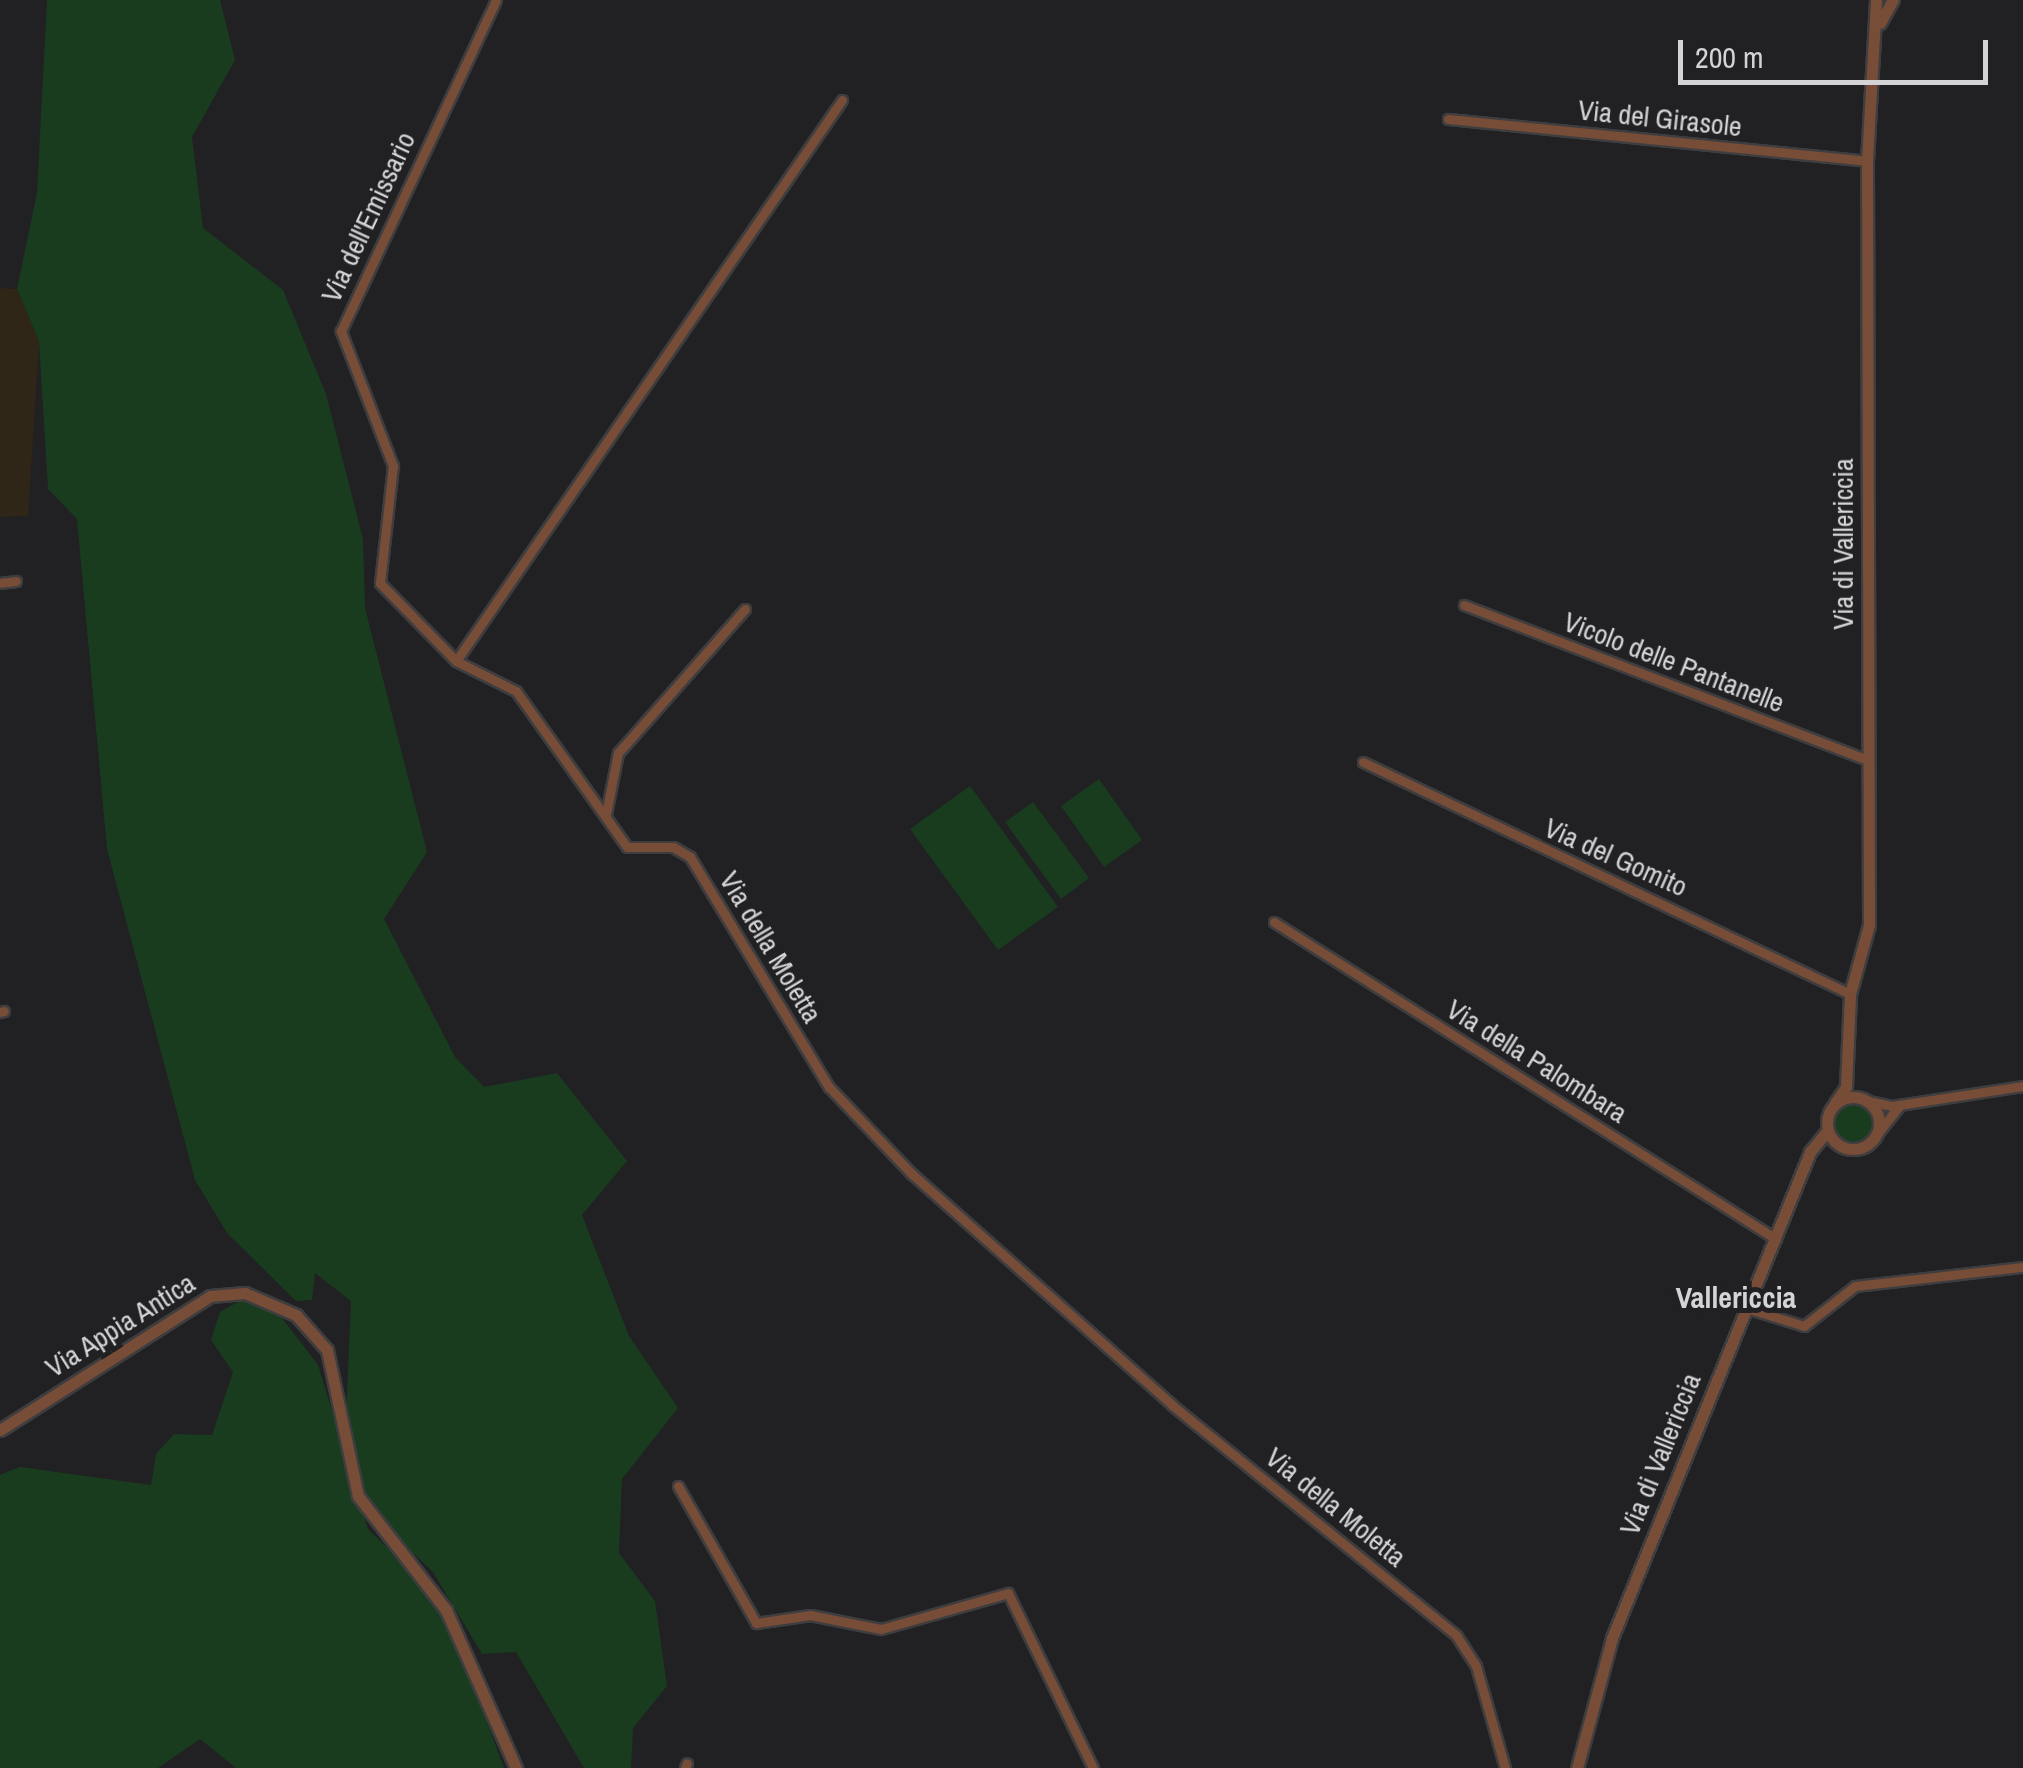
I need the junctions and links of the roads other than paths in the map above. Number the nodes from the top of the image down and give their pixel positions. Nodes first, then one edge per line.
1 (496, 0) edge
2 (1876, 0) edge
3 (1893, 0) edge
4 (1880, 23) junction
5 (842, 100) dead end
6 (1448, 119) dead end
7 (1867, 161) junction
8 (16, 581) dead end
9 (0, 582) edge
10 (1464, 605) dead end
11 (744, 609) dead end
12 (456, 661) junction
13 (1867, 760) junction
14 (1362, 762) dead end
15 (606, 817) junction
16 (1274, 922) dead end
17 (1850, 994) junction
18 (1848, 1062) junction
19 (2023, 1086) edge
20 (1868, 1102) junction
21 (1835, 1104) junction
22 (1902, 1104) junction
23 (1827, 1131) junction
24 (1878, 1133) junction
25 (1838, 1146) junction
26 (1806, 1164) junction
27 (1776, 1239) junction
28 (2023, 1268) edge
29 (1746, 1308) junction
30 (0, 1430) edge
31 (678, 1486) dead end
32 (516, 1768) edge
33 (1093, 1768) edge
34 (1504, 1768) edge
35 (1577, 1768) edge

1 - 12 street, Via dell'Emissario
2 - 4 street, Via di Vallericcia
3 - 4 street, Via di Vallericcia
4 - 7 street, Via di Vallericcia
5 - 12 street
6 - 7 street, Via del Girasole
7 - 13 street, Via di Vallericcia
8 - 9 street
10 - 13 street, Vicolo delle Pantanelle
11 - 15 street
12 - 15 street, Via della Moletta
13 - 17 street, Via di Vallericcia
14 - 17 street, Via del Gomito
15 - 34 street, Via della Moletta
16 - 27 street, Via della Palombara
17 - 18 street, Via di Vallericcia
18 - 20 street, Via di Vallericcia
18 - 21 street, Via di Vallericcia
19 - 22 street
20 - 21 street
20 - 22 street
20 - 24 street, Via di Vallericcia
21 - 23 street, Via di Vallericcia
22 - 24 street
23 - 25 street
23 - 26 street, Via di Vallericcia
24 - 25 street
25 - 26 street
26 - 27 street, Via di Vallericcia
27 - 29 street, Via di Vallericcia
28 - 29 street
29 - 35 street, Via di Vallericcia
30 - 32 street, Via Appia Antica
31 - 33 street

